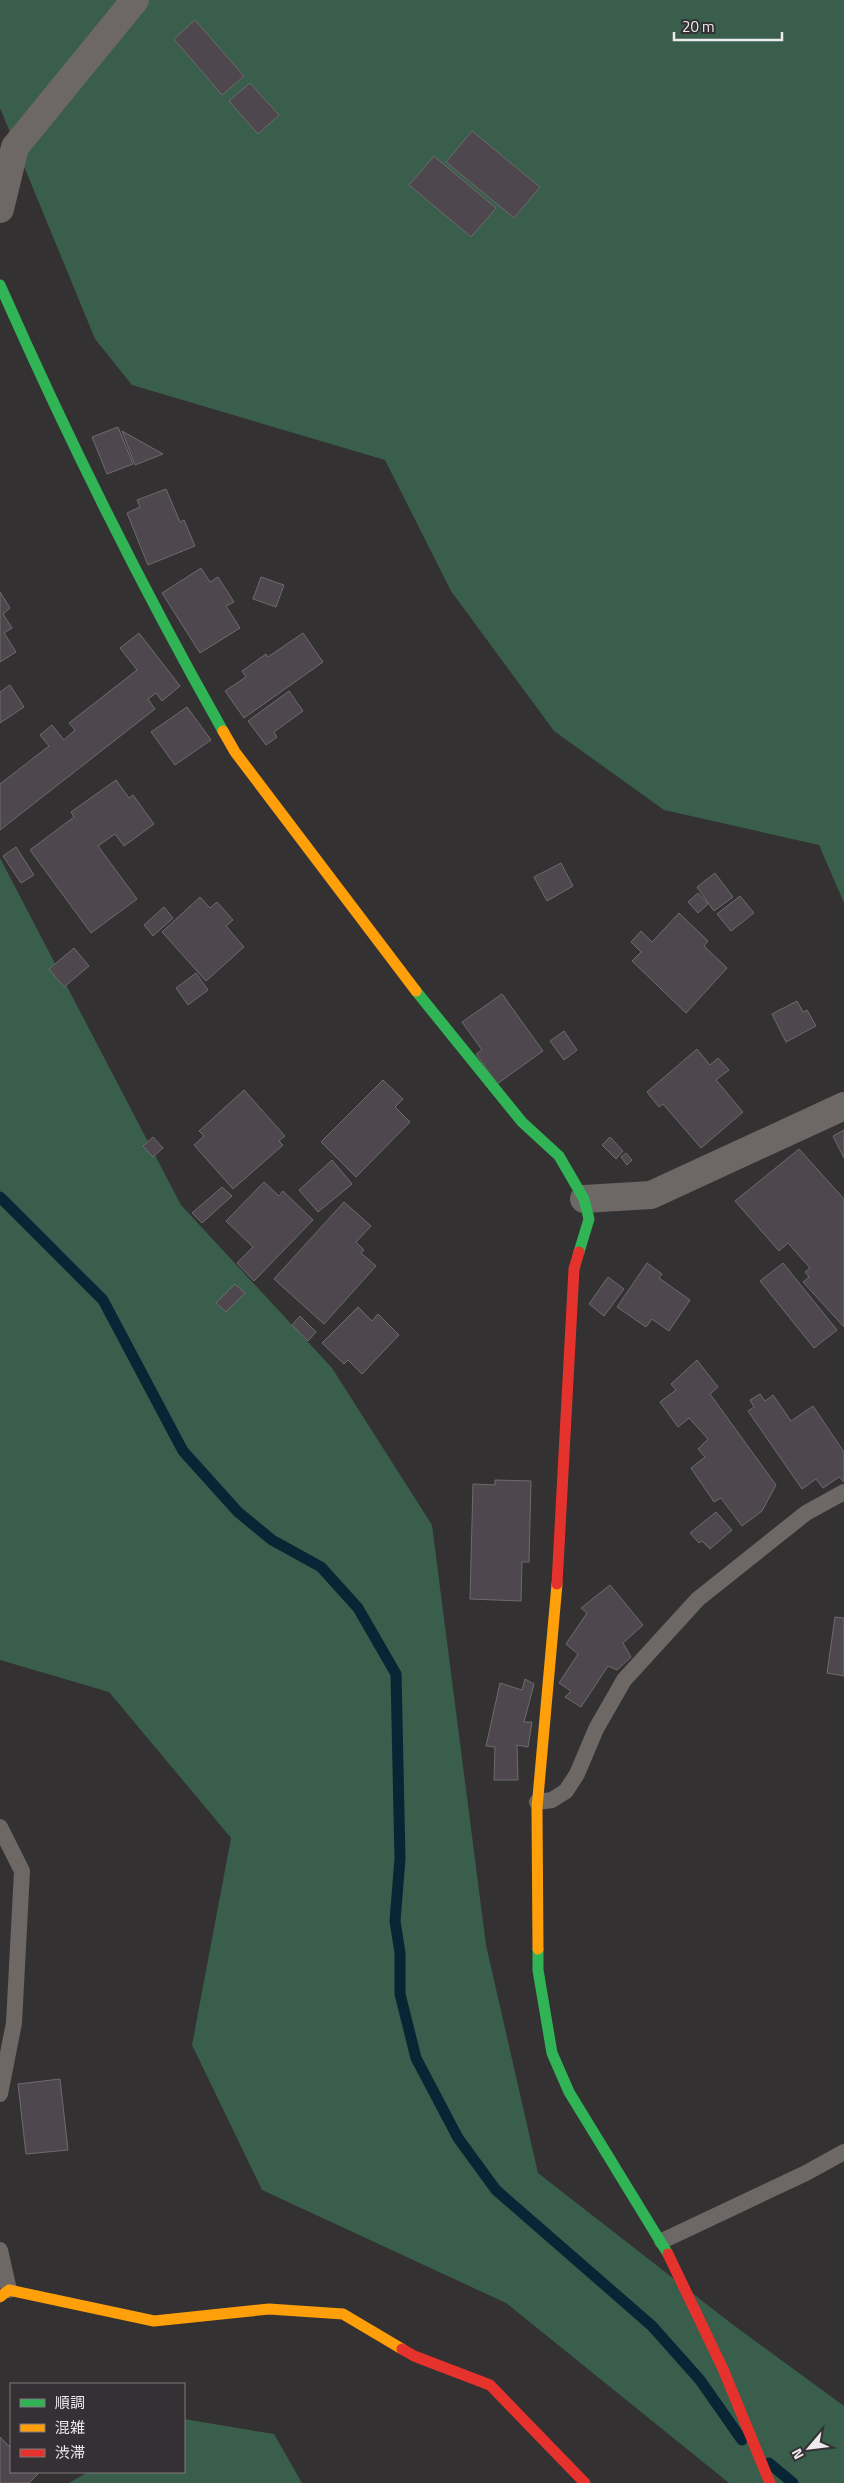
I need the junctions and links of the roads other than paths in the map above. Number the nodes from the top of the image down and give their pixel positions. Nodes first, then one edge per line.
1 (136, 0) edge
2 (0, 209) edge
3 (0, 285) edge
4 (844, 1106) edge
5 (584, 1199) junction
6 (844, 1492) edge
7 (537, 1802) junction
8 (0, 1827) edge
9 (0, 2094) edge
10 (844, 2152) edge
11 (662, 2241) junction
12 (0, 2250) edge
13 (4, 2294) edge
14 (585, 2483) edge
15 (770, 2483) edge

1 - 2 street
3 - 5 street
4 - 5 street
5 - 7 street
6 - 7 lane
7 - 11 street
8 - 9 lane
10 - 11 lane
11 - 15 street
12 - 13 lane
13 - 14 street

